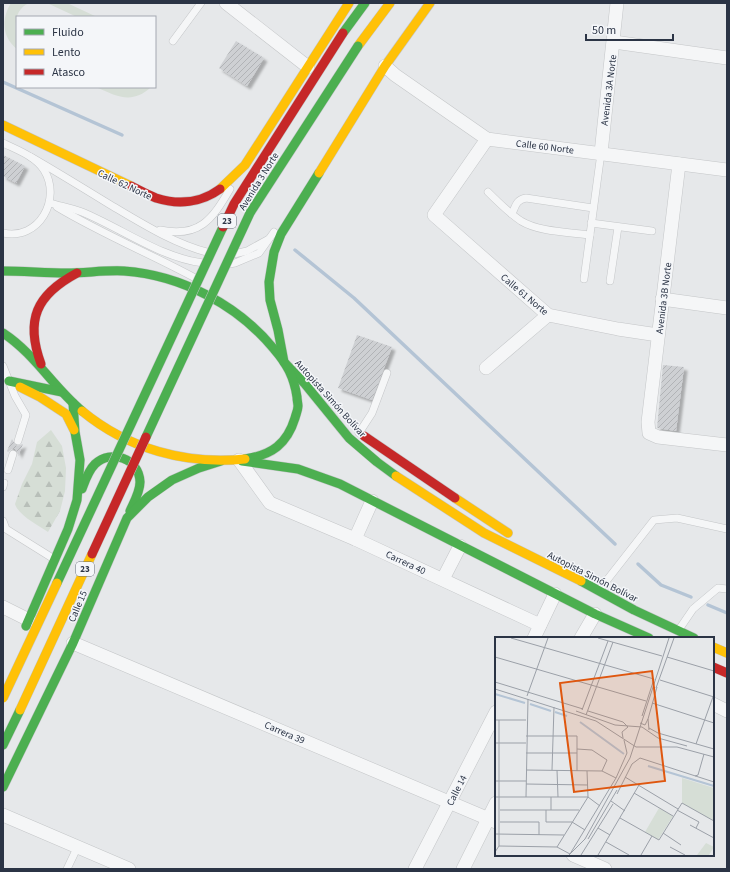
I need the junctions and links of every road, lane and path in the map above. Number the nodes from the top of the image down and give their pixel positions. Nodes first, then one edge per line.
1 (201, 3) edge
2 (226, 3) edge
3 (349, 3) edge
4 (365, 3) edge
5 (390, 3) edge
6 (430, 3) edge
7 (617, 3) edge
8 (173, 41) dead end
9 (614, 42) junction
10 (727, 58) edge
11 (308, 67) junction
12 (379, 68) junction
13 (3, 125) edge
14 (486, 139) junction
15 (3, 143) edge
16 (601, 153) junction
17 (31, 157) junction
18 (679, 164) junction
19 (245, 165) junction
20 (727, 170) edge
21 (488, 192) dead end
22 (50, 203) junction
23 (593, 208) junction
24 (512, 214) junction
25 (591, 223) junction
26 (618, 227) junction
27 (152, 228) junction
28 (652, 231) dead end
29 (3, 233) edge
30 (590, 236) junction
31 (270, 238) junction
32 (3, 271) edge
33 (77, 273) junction
34 (584, 279) dead end
35 (610, 281) dead end
36 (222, 293) dead end
37 (662, 298) junction
38 (727, 308) edge
39 (246, 311) dead end
40 (548, 315) junction
41 (3, 333) edge
42 (658, 335) junction
43 (284, 362) junction
44 (3, 366) edge
45 (486, 368) dead end
46 (388, 373) dead end
47 (48, 374) junction
48 (6, 380) edge
49 (62, 392) junction
50 (72, 403) junction
51 (320, 404) junction
52 (151, 428) joint
53 (75, 432) junction
54 (359, 433) junction
55 (18, 441) dead end
56 (727, 446) edge
57 (13, 454) dead end
58 (233, 460) junction
59 (8, 470) dead end
60 (78, 500) junction
61 (372, 501) junction
62 (127, 518) junction
63 (3, 521) edge
64 (727, 529) edge
65 (354, 539) junction
66 (460, 546) junction
67 (55, 559) junction
68 (443, 579) junction
69 (727, 589) edge
70 (599, 590) junction
71 (555, 594) junction
72 (3, 607) edge
73 (595, 614) junction
74 (29, 620) junction
75 (540, 625) junction
76 (678, 631) junction
77 (22, 633) dead end
78 (534, 637) edge
79 (582, 637) edge
80 (647, 637) edge
81 (692, 637) edge
82 (73, 642) junction
83 (714, 647) edge
84 (727, 653) edge
85 (714, 668) edge
86 (727, 674) edge
87 (3, 698) edge
88 (714, 704) edge
89 (727, 711) edge
90 (495, 714) edge
91 (3, 744) edge
92 (3, 787) edge
93 (450, 801) junction
94 (495, 808) edge
95 (3, 816) edge
96 (492, 820) edge
97 (78, 846) junction
98 (575, 856) edge
99 (67, 869) edge
100 (129, 869) edge
101 (415, 869) edge
102 (463, 869) edge
103 (605, 869) edge

1 - 8 lane
2 - 11 street
3 - 11 main road, Avenida 3 Norte
4 - 87 main road, Avenida 3 Norte / 23, bridge
5 - 52 main road, Avenida 3 Norte / 23, bridge
6 - 12 main road
7 - 9 street, Avenida 3A Norte
9 - 10 street
9 - 16 street, Avenida 3A Norte
11 - 19 main road, Avenida 3 Norte
12 - 14 street, Calle 60 Norte
12 - 31 lane
12 - 43 main road
13 - 19 main road, Calle 62 Norte
14 - 16 street, Calle 60 Norte
14 - 40 street, Calle 61 Norte
15 - 17 lane
16 - 18 street, Calle 60 Norte
16 - 23 lane
17 - 22 lane
17 - 27 lane
18 - 20 street, Calle 60 Norte
18 - 37 street, Avenida 3B Norte
19 - 27 lane
21 - 24 lane
22 - 29 lane
22 - 31 lane
22 - 36 lane
23 - 24 lane
23 - 25 lane
24 - 30 lane
25 - 26 lane
25 - 30 lane
26 - 28 lane
26 - 35 lane
27 - 31 lane
30 - 34 lane
32 - 33 main road, Autopista Simón Bolívar
33 - 43 main road, Autopista Simón Bolívar
33 - 47 main road
37 - 38 street
37 - 42 street, Avenida 3B Norte
39 - 43 lane
40 - 42 street, Calle 61 Norte
40 - 45 street
41 - 47 main road
42 - 56 street, Avenida 3B Norte
43 - 51 main road, Autopista Simón Bolívar
43 - 58 main road
44 - 48 lane
46 - 54 lane
47 - 49 main road
48 - 49 main road
48 - 53 main road
48 - 55 lane
49 - 50 main road
50 - 53 main road
50 - 58 main road
51 - 54 main road
51 - 70 main road, Autopista Simón Bolívar
52 - 91 main road, Calle 15 / 23, bridge
53 - 60 main road
54 - 70 main road
57 - 59 lane
58 - 61 main road
58 - 62 main road, Calle 15
58 - 65 street, Carrera 40
60 - 62 main road
60 - 67 main road
61 - 65 street
61 - 66 main road
62 - 82 main road, Calle 15
63 - 67 lane
64 - 70 lane
65 - 68 street, Carrera 40
66 - 68 street
66 - 71 main road
67 - 74 main road
68 - 75 street, Carrera 40
69 - 76 lane
70 - 76 main road, Autopista Simón Bolívar
71 - 73 main road
71 - 75 street
72 - 74 street
73 - 79 street
73 - 80 main road
74 - 77 main road
75 - 78 street
76 - 81 main road, Autopista Simón Bolívar
82 - 92 main road, Calle 15
82 - 93 street, Carrera 39
83 - 84 main road
85 - 86 main road
88 - 89 street
90 - 93 street, Calle 14
93 - 96 street, Carrera 39
93 - 101 street, Calle 14
94 - 96 street
95 - 97 street
96 - 102 street
97 - 99 lane
97 - 100 street
98 - 103 street

